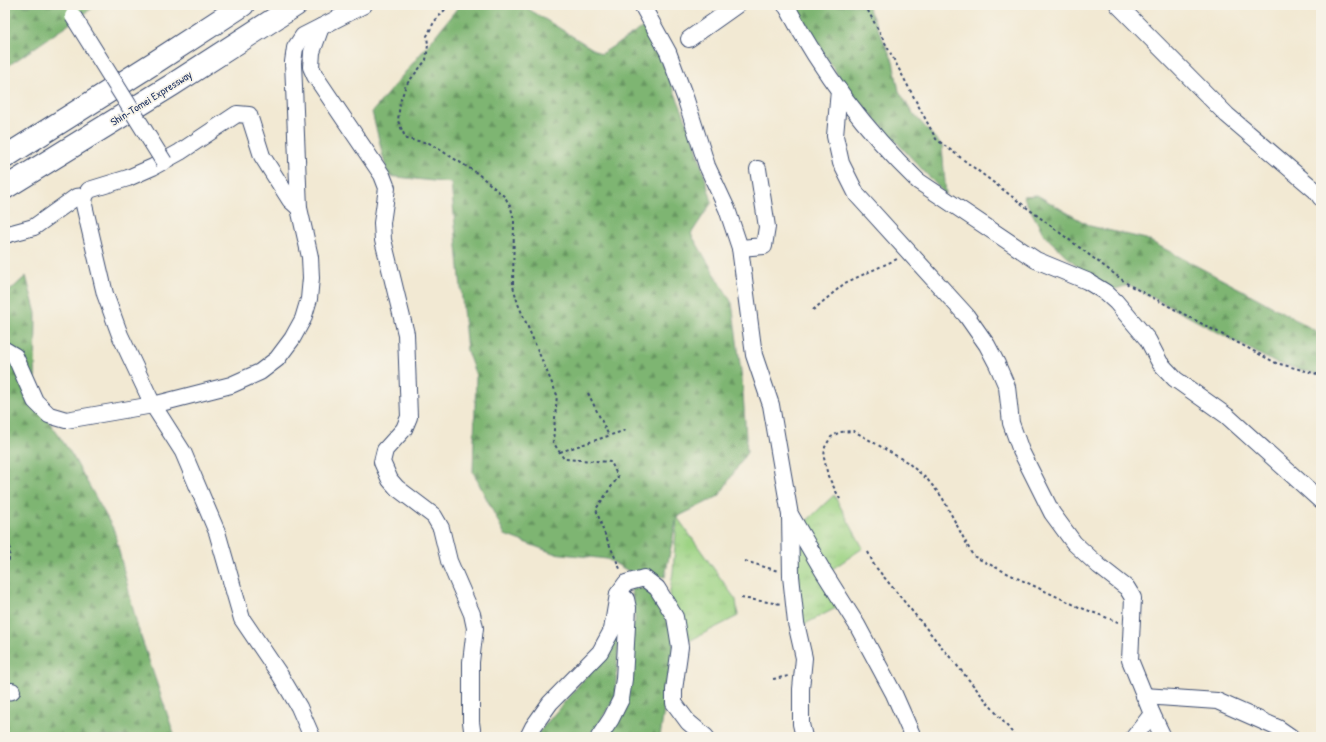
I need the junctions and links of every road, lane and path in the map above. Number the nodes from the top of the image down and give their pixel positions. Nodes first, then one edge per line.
1 (243, 5) edge
2 (296, 5) edge
3 (364, 5) edge
4 (449, 5) edge
5 (642, 5) edge
6 (738, 5) edge
7 (785, 5) edge
8 (865, 5) edge
9 (1118, 5) edge
10 (73, 16) dead end
11 (321, 27) junction
12 (689, 38) dead end
13 (839, 90) junction
14 (5, 157) edge
15 (164, 162) junction
16 (758, 169) dead end
17 (5, 188) edge
18 (85, 196) junction
19 (1321, 198) edge
20 (299, 208) junction
21 (5, 235) edge
22 (740, 248) junction
23 (910, 253) junction
24 (813, 310) dead end
25 (5, 350) edge
26 (1321, 375) edge
27 (588, 392) dead end
28 (153, 405) junction
29 (626, 430) dead end
30 (609, 436) junction
31 (560, 452) junction
32 (1320, 498) edge
33 (840, 499) dead end
34 (790, 515) junction
35 (5, 543) edge
36 (868, 552) dead end
37 (745, 561) dead end
38 (5, 571) edge
39 (791, 576) junction
40 (622, 589) junction
41 (741, 598) dead end
42 (794, 606) junction
43 (1131, 627) junction
44 (803, 673) junction
45 (773, 679) dead end
46 (1144, 696) junction
47 (1152, 714) junction
48 (530, 732) edge
49 (5, 733) edge
50 (18, 737) edge
51 (312, 737) edge
52 (473, 737) edge
53 (516, 737) edge
54 (599, 737) edge
55 (706, 737) edge
56 (804, 737) edge
57 (913, 737) edge
58 (1016, 737) edge
59 (1134, 737) edge
60 (1163, 737) edge
61 (1291, 737) edge

1 - 14 highway
2 - 17 highway, Shin-Tomei Expressway
3 - 11 street
4 - 31 path
5 - 22 street
6 - 12 street
7 - 13 street
8 - 26 path
9 - 19 street
10 - 15 street, bridge
11 - 20 street
11 - 52 street
13 - 23 street
13 - 32 street
15 - 18 street
15 - 20 street
16 - 22 street
18 - 21 street
18 - 28 street
20 - 28 street
22 - 34 street
23 - 24 path
23 - 43 street
25 - 28 street
27 - 30 path
28 - 51 street
29 - 30 path
30 - 31 path
31 - 40 path
33 - 43 path
34 - 39 street
34 - 57 street
35 - 38 path
36 - 58 path
37 - 39 path
39 - 42 street
40 - 48 street
40 - 54 street
40 - 55 street
41 - 42 path
42 - 44 street
43 - 46 street
44 - 45 path
44 - 56 street
46 - 47 street
46 - 61 street
47 - 59 street
47 - 60 street
48 - 53 street
49 - 50 path

